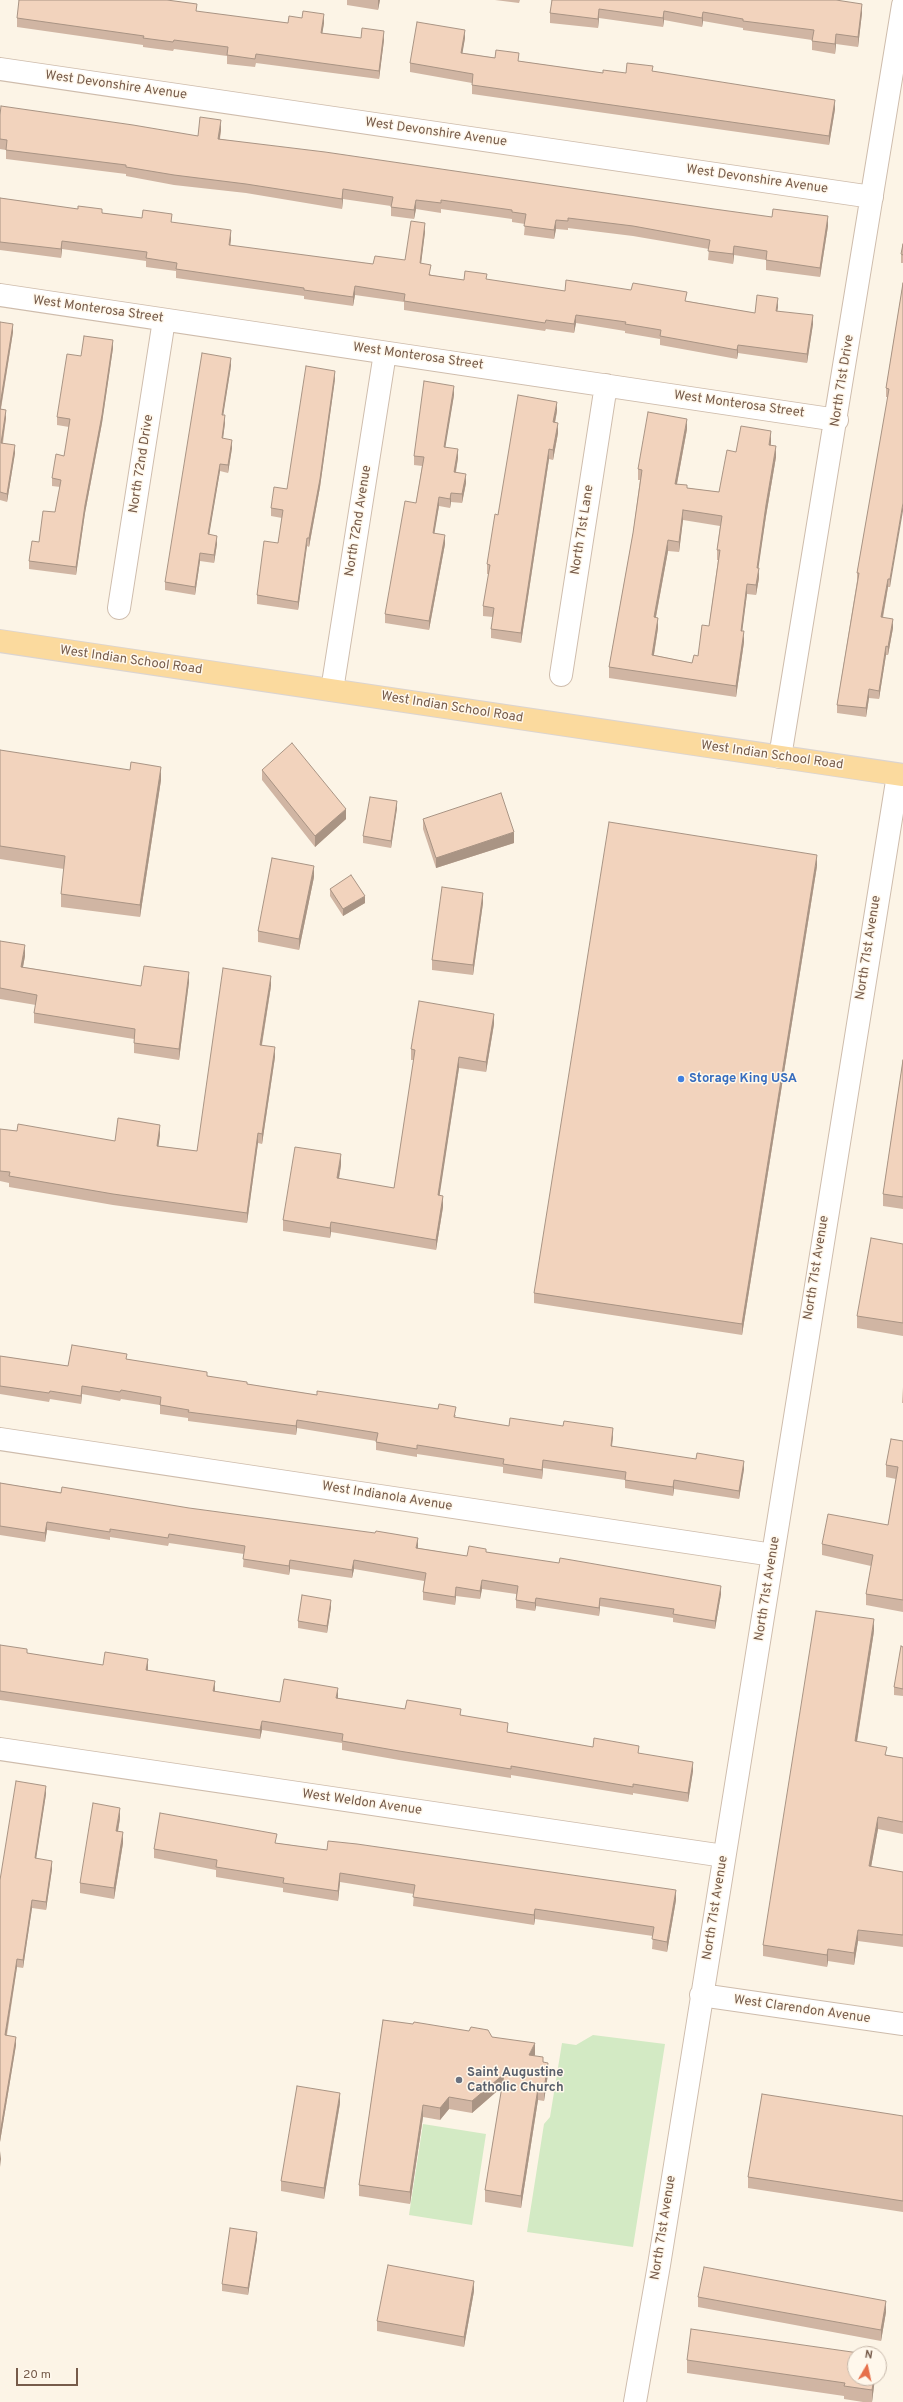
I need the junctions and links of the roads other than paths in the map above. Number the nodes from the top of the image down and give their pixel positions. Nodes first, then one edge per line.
1 (903, 5) edge
2 (0, 69) edge
3 (872, 197) junction
4 (0, 295) edge
5 (164, 320) junction
6 (385, 352) junction
7 (606, 385) junction
8 (837, 420) junction
9 (119, 608) dead end
10 (0, 641) edge
11 (561, 675) dead end
12 (332, 690) junction
13 (780, 757) junction
14 (900, 775) edge
15 (0, 1439) edge
16 (773, 1555) junction
17 (0, 1749) edge
18 (724, 1856) junction
19 (701, 1995) junction
20 (903, 2024) edge
21 (635, 2402) edge

1 - 3 street, North 71st Drive
2 - 3 street, West Devonshire Avenue
3 - 8 street, North 71st Drive
4 - 5 street, West Monterosa Street
5 - 6 street, West Monterosa Street
5 - 9 street, North 72nd Drive
6 - 7 street, West Monterosa Street
6 - 12 street, North 72nd Avenue
7 - 8 street, West Monterosa Street
7 - 11 street, North 71st Lane
8 - 13 street, North 71st Drive
10 - 12 main road, West Indian School Road
12 - 13 main road, West Indian School Road
13 - 14 main road, West Indian School Road
14 - 16 street, North 71st Avenue
15 - 16 street, West Indianola Avenue
16 - 18 street, North 71st Avenue
17 - 18 street, West Weldon Avenue
18 - 19 street, North 71st Avenue
19 - 20 street, West Clarendon Avenue
19 - 21 street, North 71st Avenue

